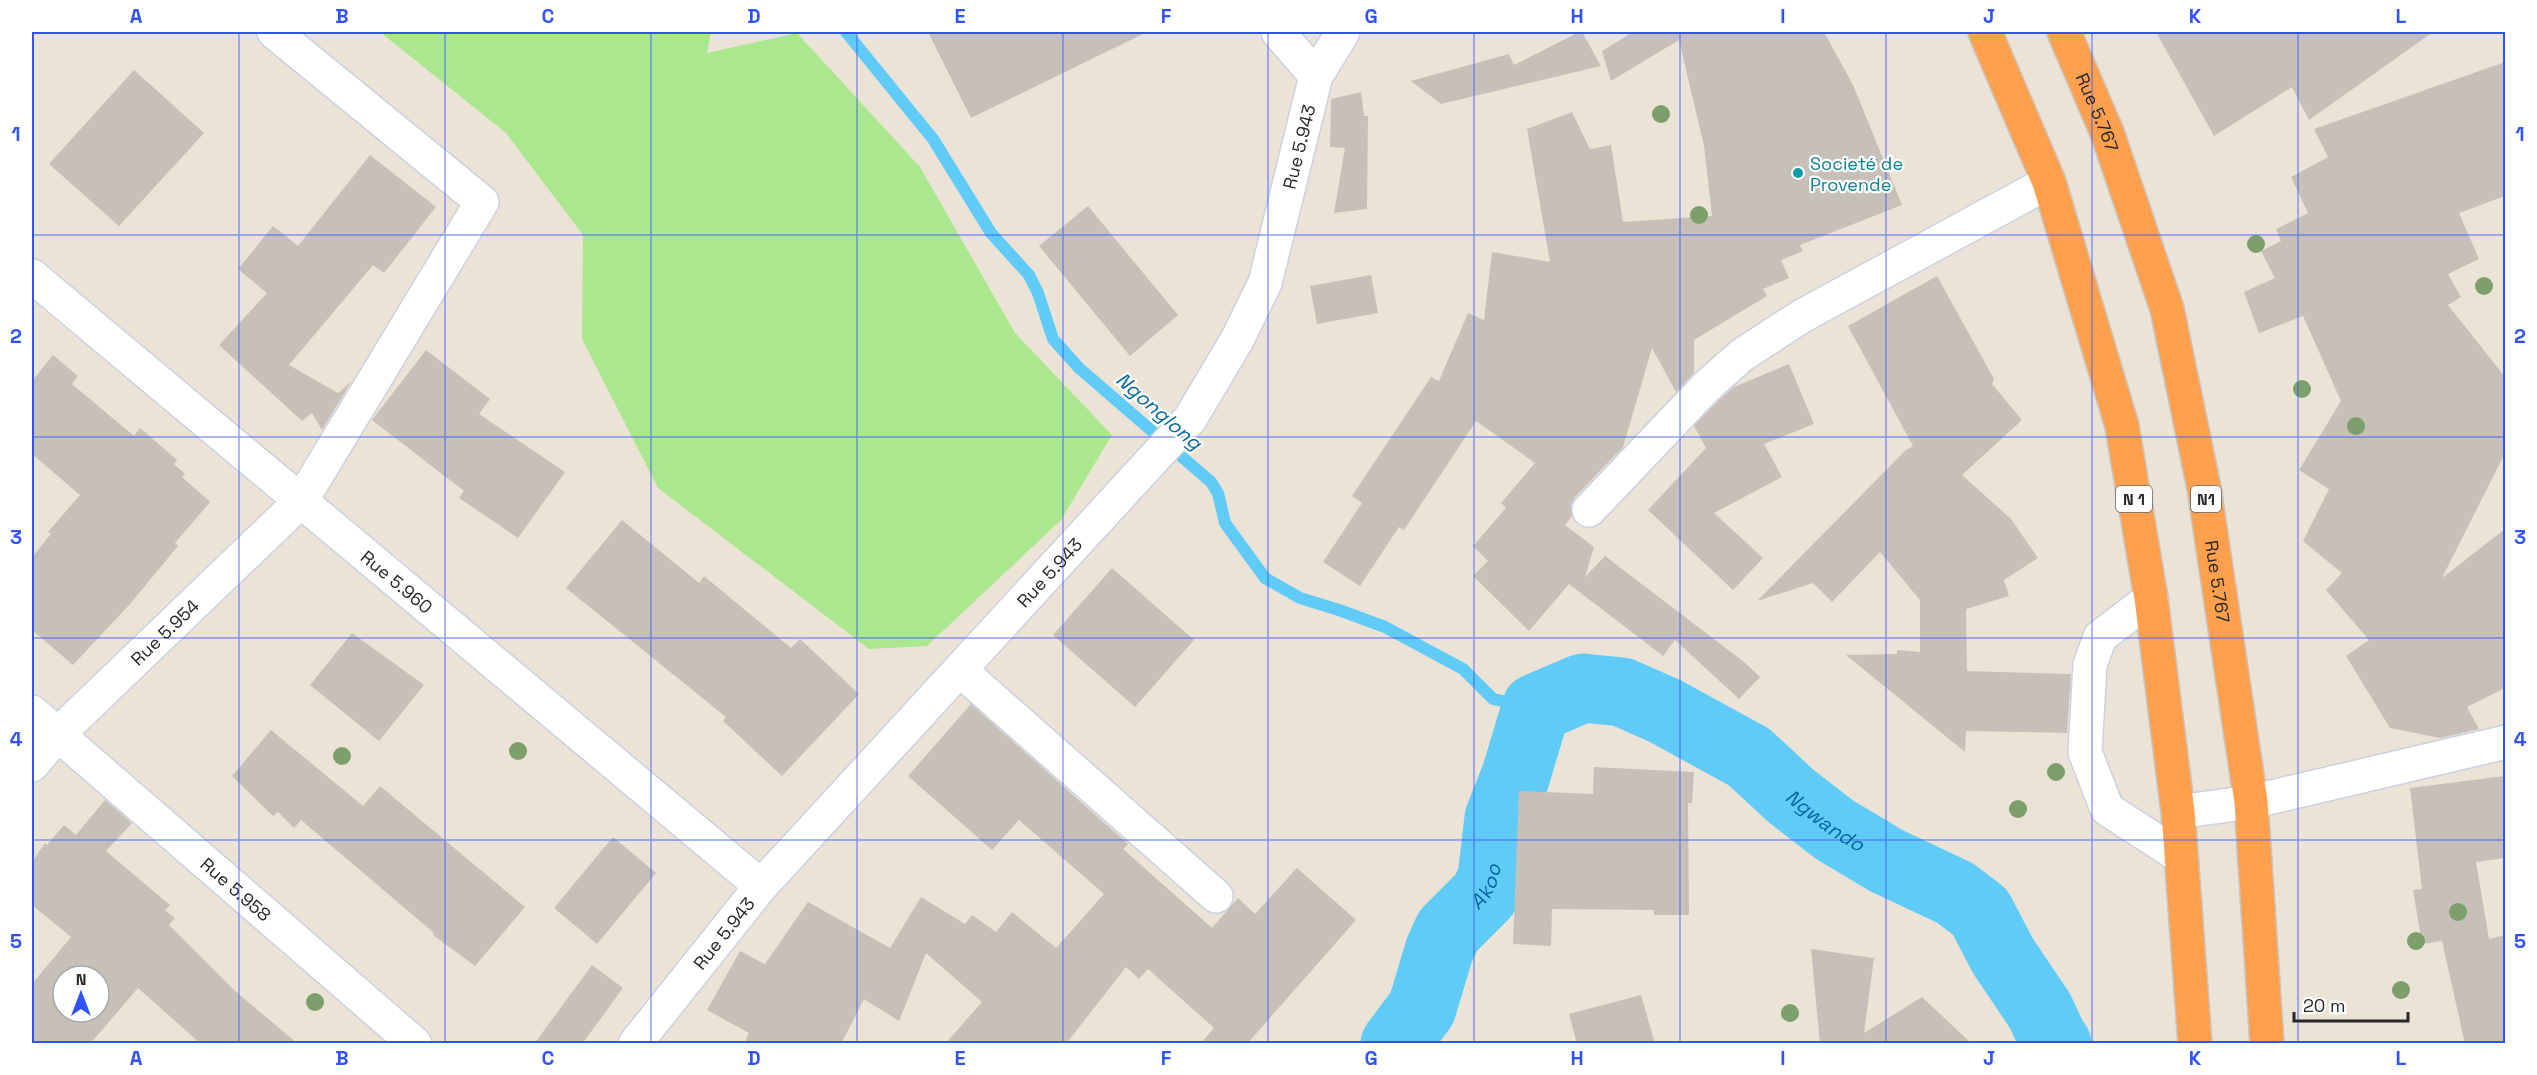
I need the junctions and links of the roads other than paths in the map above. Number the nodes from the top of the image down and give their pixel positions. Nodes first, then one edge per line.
1 (274, 32) edge
2 (1278, 32) edge
3 (1343, 32) edge
4 (1985, 32) edge
5 (2064, 32) edge
6 (1316, 76) junction
7 (2049, 182) junction
8 (32, 276) edge
9 (301, 501) junction
10 (1589, 510) dead end
11 (2151, 598) junction
12 (960, 670) junction
13 (32, 712) edge
14 (58, 734) junction
15 (2505, 742) edge
16 (32, 765) edge
17 (2251, 802) junction
18 (2178, 812) junction
19 (2181, 857) junction
20 (761, 886) junction
21 (1216, 896) dead end
22 (415, 1044) edge
23 (635, 1044) edge
24 (2195, 1044) edge
25 (2267, 1044) edge

1 - 9 street, Rue 5.954
2 - 6 street
3 - 6 street, Rue 5.943
4 - 7 highway, N 1
5 - 17 highway, Rue 5.767 / N1
6 - 12 street, Rue 5.943
7 - 10 street
7 - 11 highway, N 1
8 - 9 street, Rue 5.960
9 - 14 street, Rue 5.954
9 - 20 street, Rue 5.960
11 - 18 highway, N 1
11 - 19 street
12 - 20 street, Rue 5.943
12 - 21 street
13 - 14 street, Rue 5.958
14 - 16 street, Rue 5.954
14 - 22 street, Rue 5.958
15 - 17 street
17 - 18 street
17 - 25 highway, Rue 5.767 / N1
18 - 19 highway, N 1
19 - 24 highway, N 1
20 - 23 street, Rue 5.943

